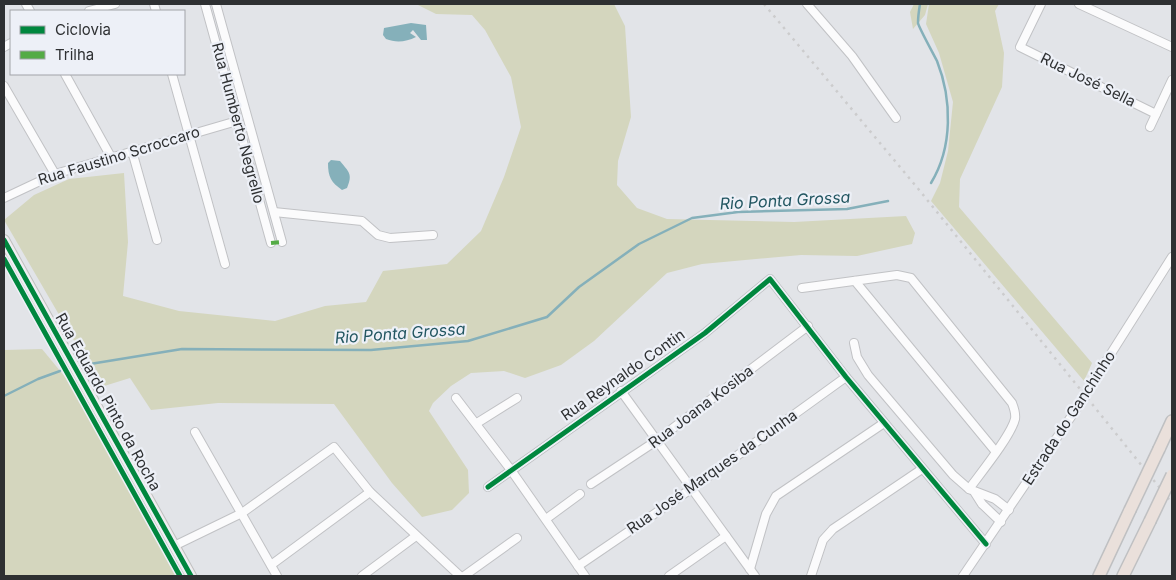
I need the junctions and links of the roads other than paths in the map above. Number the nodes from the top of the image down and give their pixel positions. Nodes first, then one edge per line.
1 (115, 4) edge
2 (205, 4) edge
3 (216, 4) edge
4 (806, 4) edge
5 (1041, 4) edge
6 (1080, 4) edge
7 (94, 10) edge
8 (1172, 47) edge
9 (66, 75) edge
10 (172, 75) edge
11 (1172, 80) edge
12 (4, 86) edge
13 (1156, 114) junction
14 (896, 118) dead end
15 (237, 121) junction
16 (1150, 127) dead end
17 (188, 134) junction
18 (132, 151) junction
19 (111, 157) junction
20 (55, 174) junction
21 (4, 198) edge
22 (274, 212) junction
23 (433, 235) dead end
24 (4, 240) edge
25 (157, 240) dead end
26 (282, 242) dead end
27 (271, 243) dead end
28 (1172, 257) edge
29 (225, 264) dead end
30 (856, 281) junction
31 (802, 288) dead end
32 (808, 326) junction
33 (854, 343) dead end
34 (846, 377) junction
35 (620, 391) junction
36 (456, 398) dead end
37 (517, 398) dead end
38 (1172, 421) edge
39 (884, 423) junction
40 (477, 424) junction
41 (195, 432) dead end
42 (656, 441) junction
43 (996, 452) junction
44 (922, 469) junction
45 (511, 470) junction
46 (1172, 475) edge
47 (591, 484) dead end
48 (488, 487) dead end
49 (691, 489) junction
50 (972, 491) junction
51 (370, 492) junction
52 (580, 494) dead end
53 (989, 496) junction
54 (982, 504) junction
55 (1009, 510) junction
56 (242, 513) junction
57 (546, 519) junction
58 (1001, 522) junction
59 (416, 536) junction
60 (726, 536) junction
61 (517, 538) dead end
62 (986, 544) junction
63 (174, 546) junction
64 (271, 565) junction
65 (578, 566) junction
66 (750, 569) junction
67 (191, 576) edge
68 (277, 576) edge
69 (362, 576) edge
70 (460, 576) edge
71 (464, 576) edge
72 (585, 576) edge
73 (669, 576) edge
74 (755, 576) edge
75 (811, 576) edge
76 (962, 576) edge
77 (1099, 576) edge
78 (1123, 576) edge

1 - 7 street
2 - 15 street, Rua Humberto Negrello
3 - 22 street, Rua Humberto Negrello
4 - 14 street
5 - 13 street, Rua José Sella
6 - 8 street
9 - 19 street
10 - 17 street
11 - 13 street
12 - 20 street
13 - 16 street
15 - 17 street, Rua Faustino Scroccaro
15 - 27 street, Rua Humberto Negrello
17 - 18 street, Rua Faustino Scroccaro
17 - 29 street
18 - 19 street, Rua Faustino Scroccaro
18 - 25 street
19 - 20 street, Rua Faustino Scroccaro
20 - 21 street, Rua Faustino Scroccaro
22 - 23 street
22 - 26 street, Rua Humberto Negrello
24 - 63 main road, Rua Eduardo Pinto da Rocha
28 - 55 street, Estrada do Ganchinho, bridge
30 - 31 street
30 - 43 street
30 - 43 street
32 - 34 street
32 - 35 street, Rua Reynaldo Contin
32 - 42 street, Rua Joana Kosiba
33 - 50 street
34 - 39 street
34 - 49 street, Rua José Marques da Cunha
35 - 42 street
35 - 45 street, Rua Reynaldo Contin
36 - 40 street
37 - 40 street
38 - 77 highway, bridge
39 - 44 street
39 - 66 street
40 - 45 street
41 - 56 street
42 - 47 street, Rua Joana Kosiba
42 - 49 street
43 - 50 street
44 - 62 street
44 - 75 street
45 - 48 street, Rua Reynaldo Contin
45 - 57 street
46 - 78 highway, bridge
49 - 60 street
49 - 65 street, Rua José Marques da Cunha
50 - 53 street
50 - 54 street
51 - 56 street
51 - 59 street
51 - 64 street
52 - 57 street
53 - 54 street
53 - 55 street
54 - 58 street
55 - 58 street, Estrada do Ganchinho
56 - 63 street
56 - 64 street
57 - 65 street
58 - 62 street, Estrada do Ganchinho
59 - 69 street
59 - 70 street
60 - 66 street
60 - 73 street
61 - 71 street
62 - 76 street, Estrada do Ganchinho
63 - 67 main road, Rua Eduardo Pinto da Rocha
64 - 68 street
65 - 72 street
66 - 74 street

